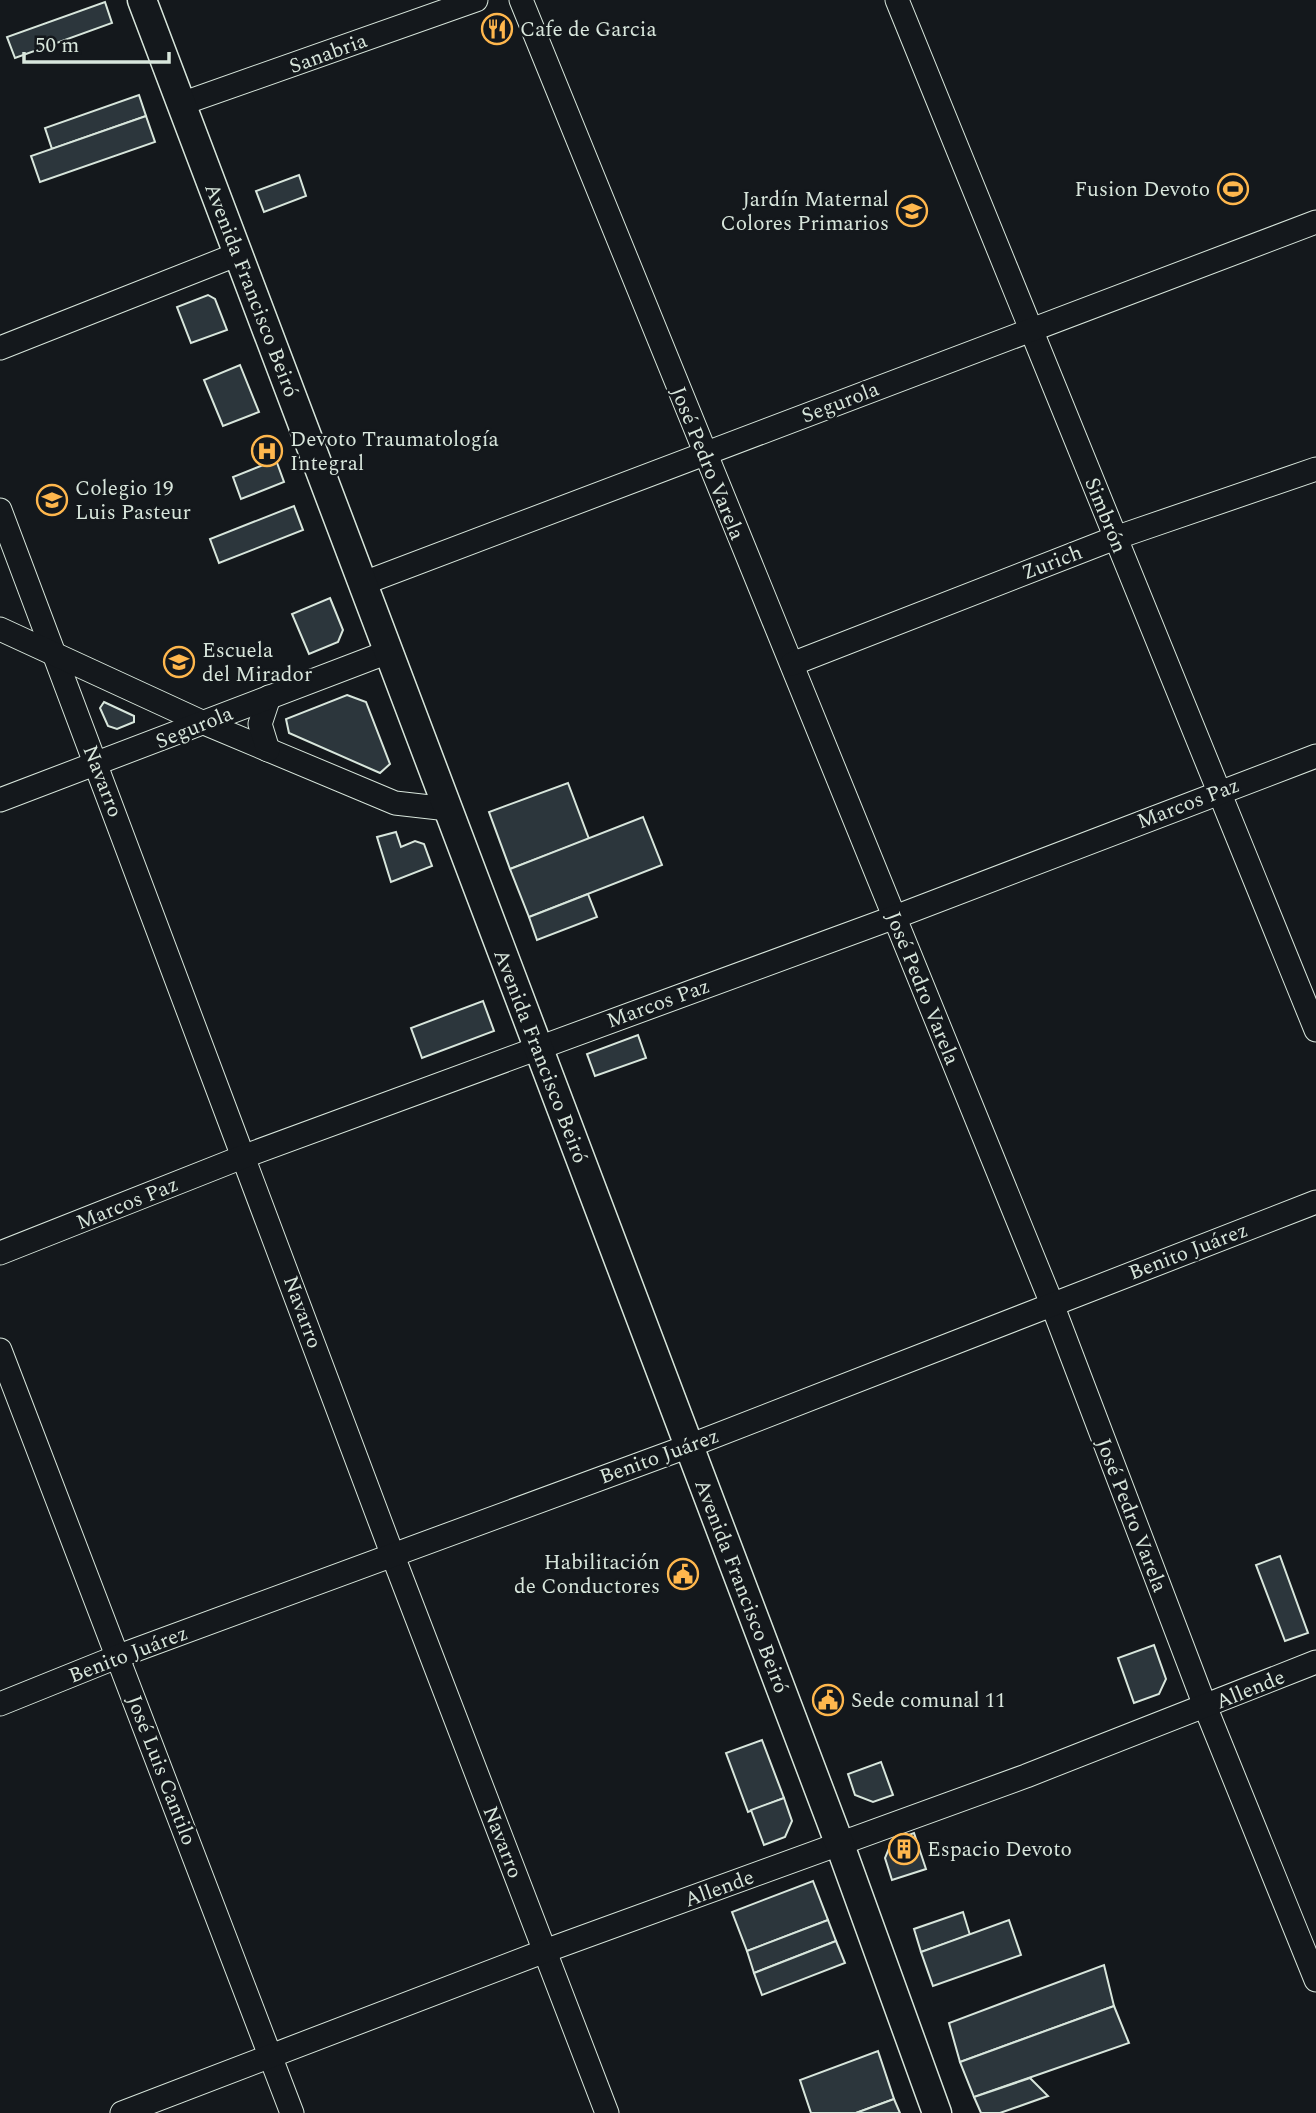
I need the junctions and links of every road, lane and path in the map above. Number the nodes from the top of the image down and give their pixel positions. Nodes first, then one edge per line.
1 (142, 0) edge
2 (476, 0) edge
3 (521, 0) edge
4 (897, 0) edge
5 (181, 104) junction
6 (1316, 222) edge
7 (238, 254) junction
8 (1031, 330) junction
9 (0, 348) edge
10 (704, 454) junction
11 (1316, 469) edge
12 (0, 510) edge
13 (1115, 538) junction
14 (364, 583) junction
15 (0, 629) edge
16 (388, 652) junction
17 (53, 653) junction
18 (792, 664) junction
19 (269, 697) junction
20 (204, 723) junction
21 (268, 750) junction
22 (1316, 756) edge
23 (97, 764) junction
24 (1221, 791) junction
25 (0, 800) edge
26 (448, 809) junction
27 (895, 917) junction
28 (1316, 1030) edge
29 (538, 1047) junction
30 (245, 1156) junction
31 (1316, 1202) edge
32 (0, 1253) edge
33 (1052, 1304) junction
34 (0, 1350) edge
35 (689, 1446) junction
36 (393, 1556) junction
37 (118, 1656) junction
38 (1316, 1662) edge
39 (0, 1704) edge
40 (1205, 1706) junction
41 (840, 1845) junction
42 (545, 1951) junction
43 (1316, 1980) edge
44 (270, 2054) junction
45 (122, 2113) edge
46 (292, 2113) edge
47 (607, 2113) edge
48 (937, 2113) edge

1 - 5 main road, Avenida Francisco Beiró
2 - 5 street, Sanabria
3 - 10 street, José Pedro Varela
4 - 8 street, Simbrón
5 - 7 main road, Avenida Francisco Beiró
6 - 8 street, Segurola
7 - 9 street
7 - 14 main road, Avenida Francisco Beiró
8 - 10 street, Segurola
8 - 13 street, Simbrón
10 - 14 street, Segurola
10 - 18 street, José Pedro Varela
11 - 13 street, Zurich
12 - 17 street, Navarro
13 - 18 street, Zurich
13 - 24 street, Simbrón
14 - 16 main road, Avenida Francisco Beiró
15 - 17 street
16 - 19 street, Segurola
16 - 26 main road, Avenida Francisco Beiró
17 - 20 street
17 - 23 street, Navarro
18 - 27 street, José Pedro Varela
19 - 20 street, Segurola
19 - 21 street
20 - 21 street
20 - 23 street, Segurola
21 - 26 street
22 - 24 street, Marcos Paz
23 - 25 street, Segurola
23 - 30 street, Navarro
24 - 27 street, Marcos Paz
24 - 28 street, Simbrón
26 - 29 main road, Avenida Francisco Beiró
27 - 29 street, Marcos Paz
27 - 33 street, José Pedro Varela
29 - 30 street, Marcos Paz
29 - 35 main road, Avenida Francisco Beiró
30 - 32 street, Marcos Paz
30 - 36 street, Navarro
31 - 33 street, Benito Juárez
33 - 35 street, Benito Juárez
33 - 40 street, José Pedro Varela
34 - 37 street, José Luis Cantilo
35 - 36 street, Benito Juárez
35 - 41 main road, Avenida Francisco Beiró
36 - 37 street, Benito Juárez
36 - 42 street, Navarro
37 - 39 street, Benito Juárez
37 - 44 street, José Luis Cantilo
38 - 40 street, Allende
40 - 41 street, Allende
40 - 43 street, José Pedro Varela
41 - 42 street, Allende
41 - 48 main road, Avenida Francisco Beiró
42 - 44 street, Allende
42 - 47 street, Navarro
44 - 45 street, Allende
44 - 46 street, José Luis Cantilo

